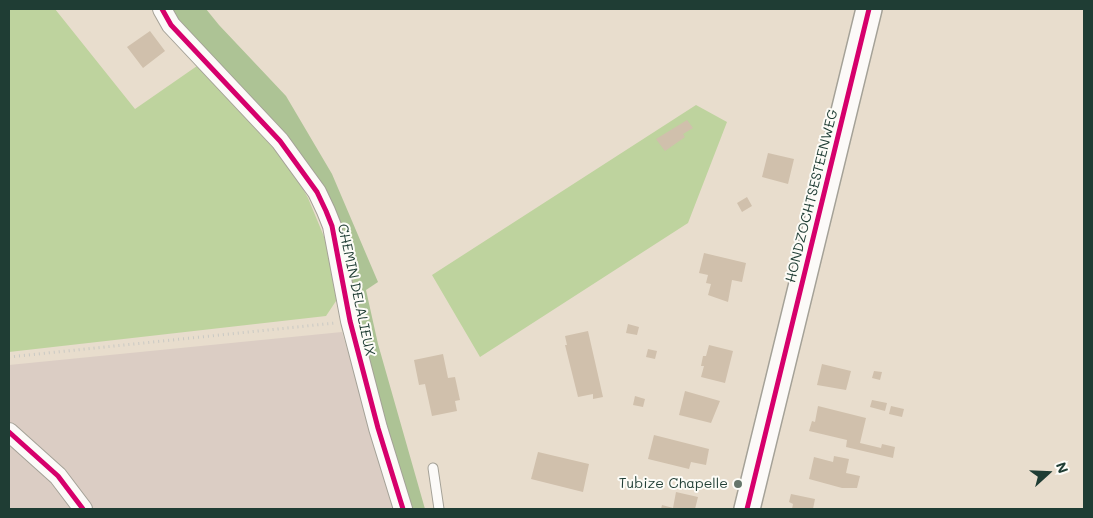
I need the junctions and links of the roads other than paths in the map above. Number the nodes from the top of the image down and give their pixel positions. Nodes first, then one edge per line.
1 (162, 9) edge
2 (869, 9) edge
3 (9, 432) edge
4 (433, 468) dead end
5 (83, 509) edge
6 (404, 509) edge
7 (439, 509) edge
8 (747, 509) edge

1 - 6 street, CHEMIN DELALIEUX
2 - 8 main road, HONDZOCHTSESTEENWEG
3 - 5 street
4 - 7 lane

